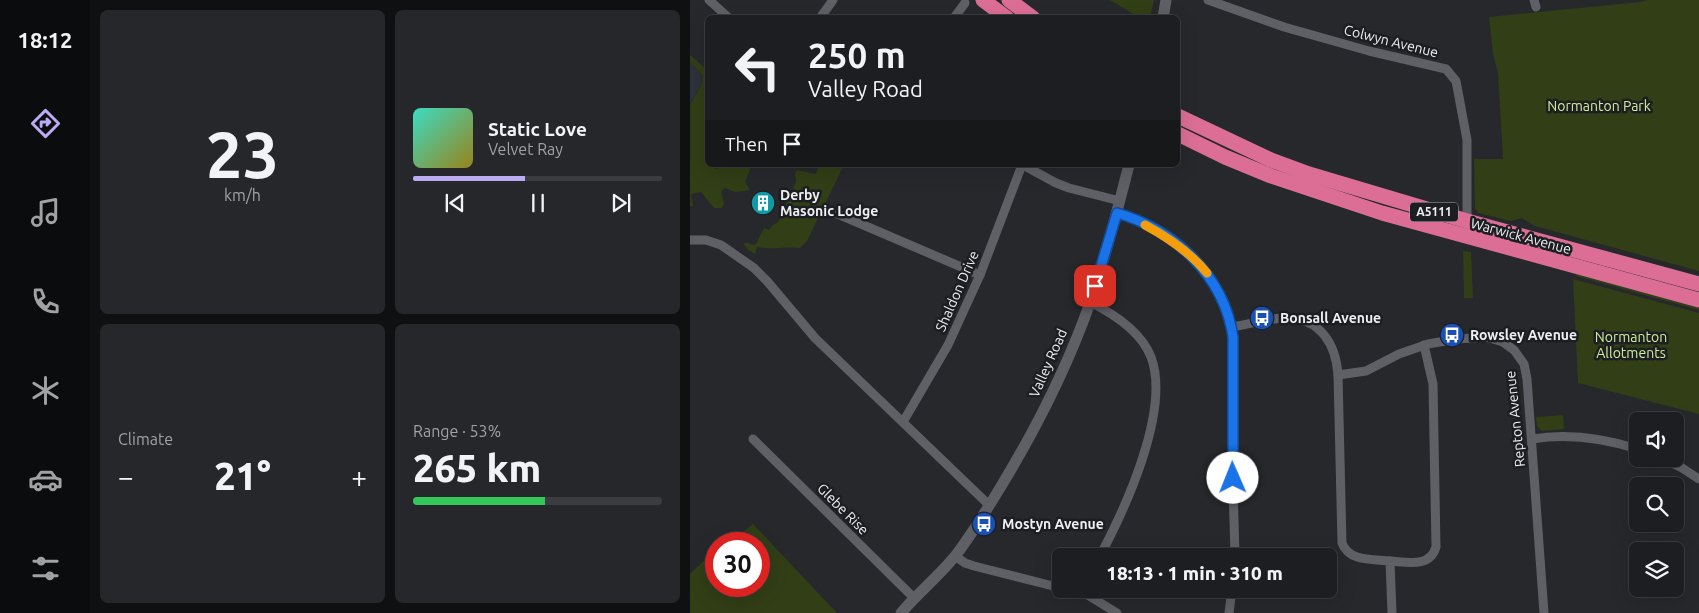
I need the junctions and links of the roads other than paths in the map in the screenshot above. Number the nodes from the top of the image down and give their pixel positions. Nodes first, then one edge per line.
1 (709, 0) edge
2 (833, 0) edge
3 (983, 0) edge
4 (1009, 0) edge
5 (1166, 0) edge
6 (1208, 0) edge
7 (965, 3) dead end
8 (726, 15) edge
9 (822, 15) edge
10 (956, 15) edge
11 (1003, 15) edge
12 (1029, 15) edge
13 (1164, 15) edge
14 (1180, 117) edge
15 (1180, 135) edge
16 (1022, 167) edge
17 (1027, 167) edge
18 (1128, 167) edge
19 (1120, 200) junction
20 (833, 212) dead end
21 (1117, 213) junction
22 (1467, 221) junction
23 (690, 240) edge
24 (980, 275) junction
25 (1699, 284) edge
26 (1699, 300) edge
27 (1090, 302) junction
28 (1232, 327) junction
29 (1424, 345) junction
30 (1338, 375) junction
31 (903, 422) junction
32 (1532, 439) junction
33 (753, 440) dead end
34 (1629, 446) edge
35 (1680, 467) edge
36 (1699, 479) edge
37 (990, 505) junction
38 (1104, 548) edge
39 (1235, 548) edge
40 (955, 556) junction
41 (1390, 561) junction
42 (1052, 586) edge
43 (914, 598) junction
44 (1094, 598) edge
45 (1231, 598) edge
46 (901, 613) edge
47 (1117, 613) edge
48 (1229, 613) edge
49 (1392, 613) edge
50 (1544, 613) edge

1 - 8 street
2 - 9 street
3 - 11 highway
4 - 12 highway
5 - 13 street
6 - 22 street, Colwyn Avenue
7 - 10 street
14 - 22 highway, Warwick Avenue / A5111
15 - 26 highway, Warwick Avenue / A5111
16 - 24 street, Shaldon Drive
17 - 19 street
18 - 19 street, Valley Road
19 - 21 street, Valley Road
20 - 24 street
21 - 27 street, Valley Road
21 - 28 street
22 - 25 highway, Warwick Avenue / A5111
23 - 31 street
24 - 31 street, Shaldon Drive
27 - 37 street, Valley Road
27 - 38 street
28 - 30 street
28 - 39 street
29 - 30 street, Repton Avenue
29 - 32 street, Repton Avenue
29 - 41 street
30 - 41 street
31 - 37 street
32 - 34 street
32 - 50 street, Repton Avenue
33 - 43 street, Glebe Rise
35 - 36 street
37 - 40 street, Valley Road
40 - 42 street
40 - 43 street, Valley Road
41 - 49 street
43 - 46 street, Valley Road
44 - 47 street
45 - 48 street

